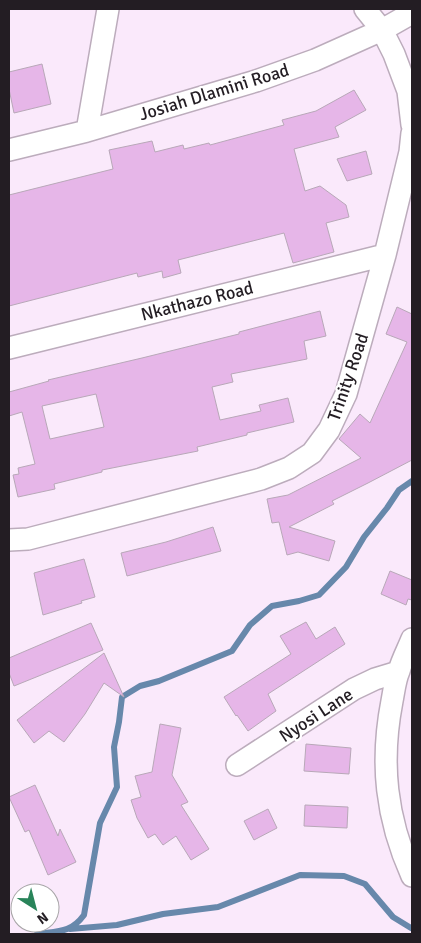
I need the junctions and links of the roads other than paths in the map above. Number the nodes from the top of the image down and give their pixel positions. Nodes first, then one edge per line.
1 (108, 9) edge
2 (366, 9) edge
3 (412, 13) edge
4 (382, 30) junction
5 (412, 125) edge
6 (87, 131) junction
7 (412, 133) edge
8 (9, 150) edge
9 (385, 255) junction
10 (9, 348) edge
11 (9, 540) edge
12 (412, 639) edge
13 (398, 672) junction
14 (237, 765) dead end
15 (412, 876) edge

1 - 6 street
2 - 4 street
3 - 4 street, Josiah Dlamini Road
4 - 5 street
4 - 6 street, Josiah Dlamini Road
6 - 8 street, Josiah Dlamini Road
7 - 9 street, Trinity Road
9 - 10 street, Nkathazo Road
9 - 11 street, Trinity Road
12 - 13 street
13 - 14 street, Nyosi Lane
13 - 15 street

